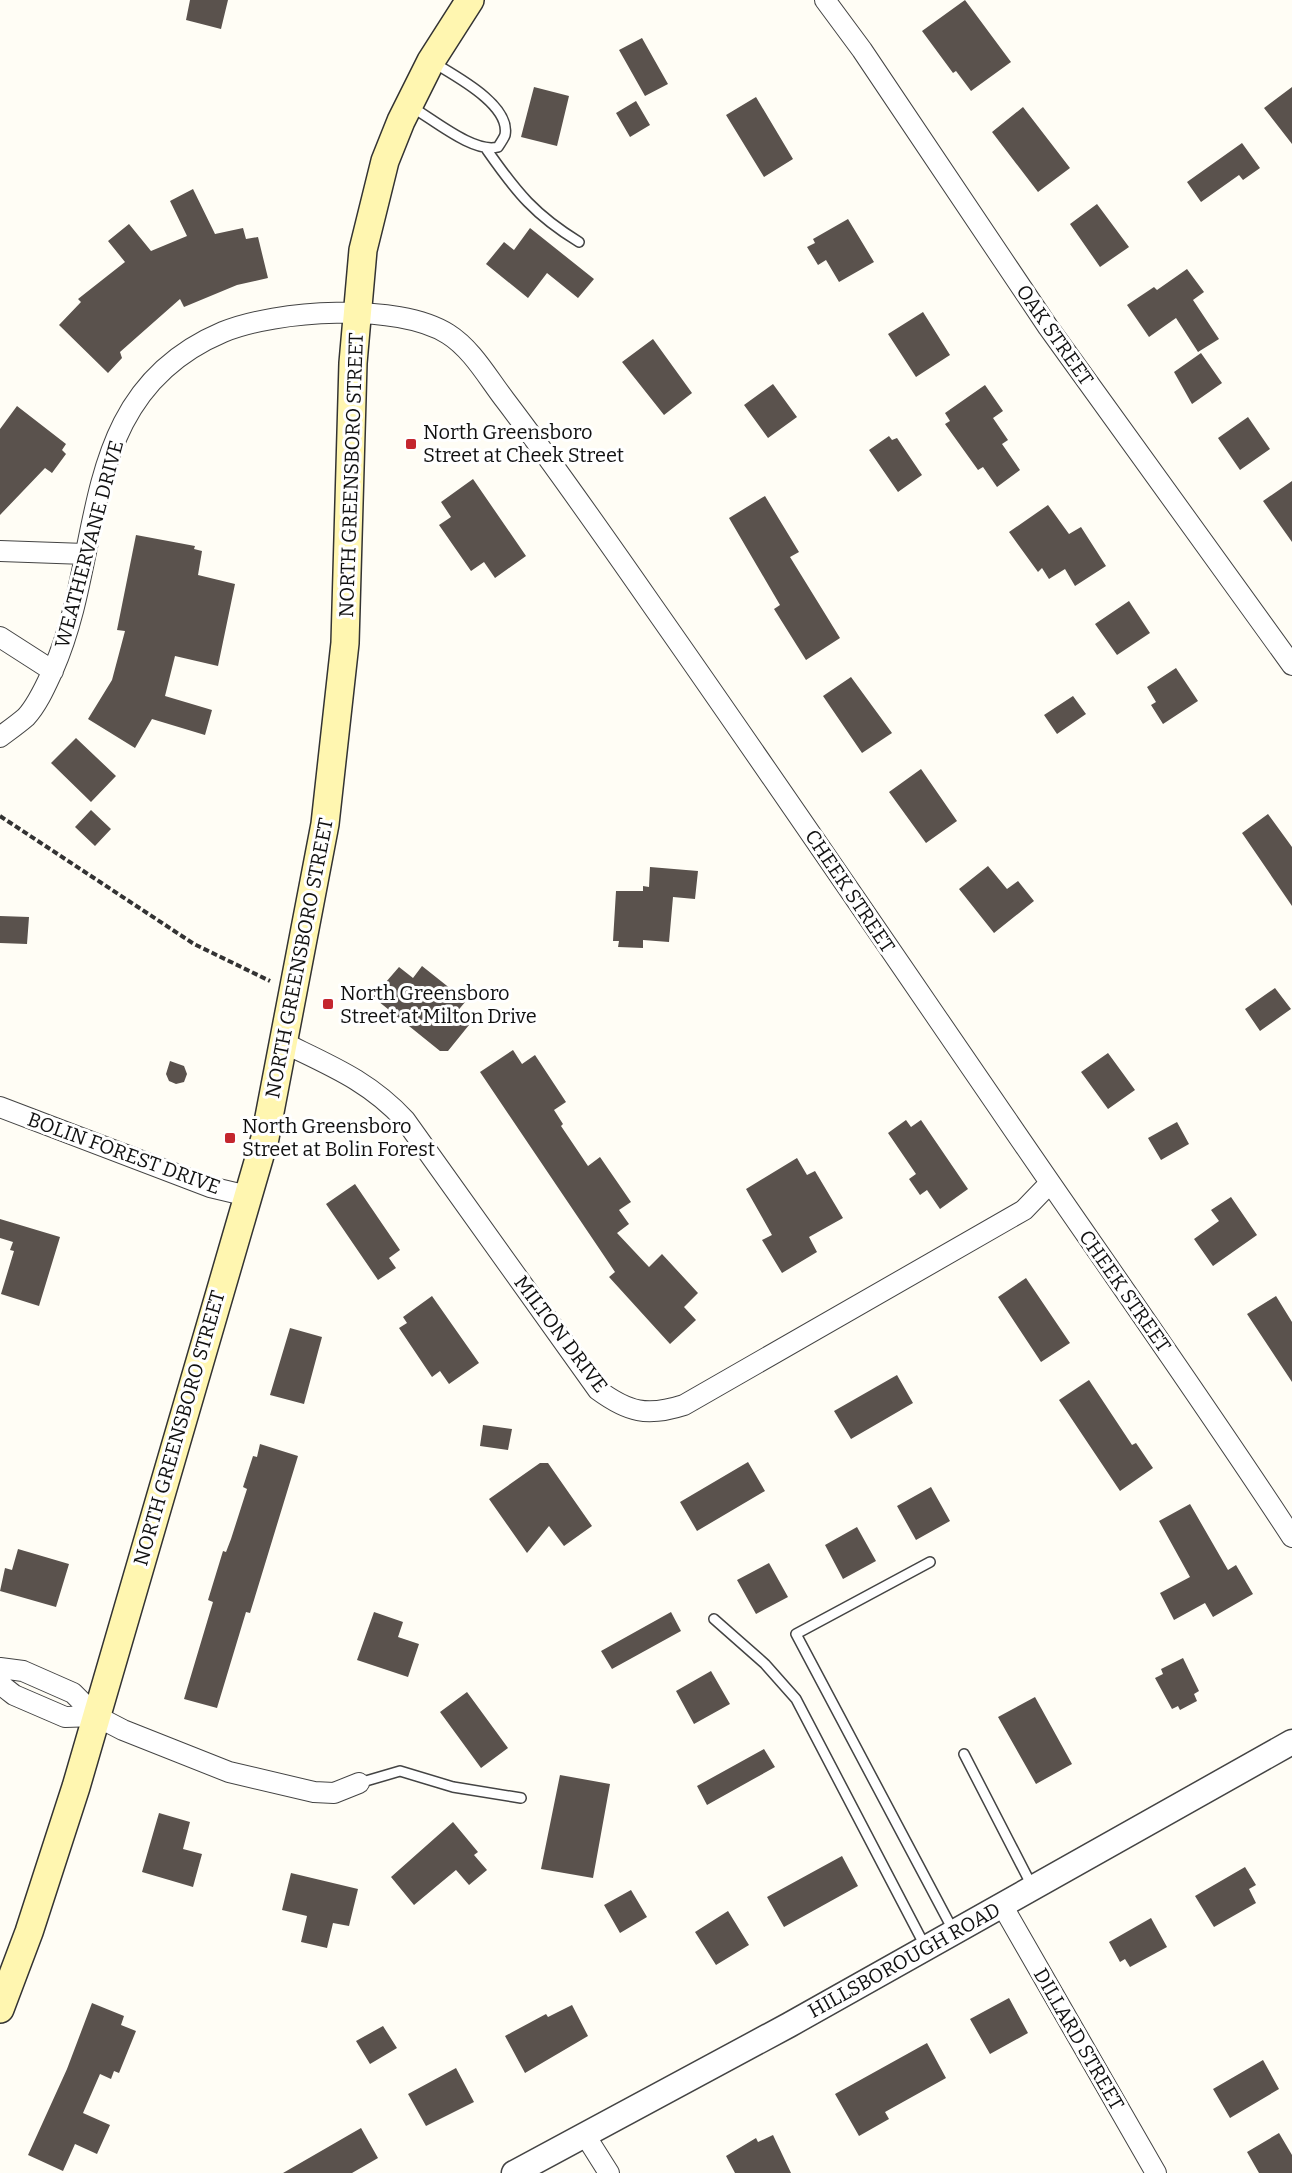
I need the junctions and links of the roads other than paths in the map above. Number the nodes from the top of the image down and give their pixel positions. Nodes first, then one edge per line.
1 (470, 0) edge
2 (825, 0) edge
3 (431, 61) junction
4 (408, 105) junction
5 (488, 150) junction
6 (579, 242) dead end
7 (356, 313) junction
8 (0, 551) edge
9 (85, 554) junction
10 (0, 637) edge
11 (1292, 666) edge
12 (53, 671) junction
13 (0, 737) edge
14 (284, 1043) junction
15 (0, 1107) edge
16 (1050, 1183) junction
17 (248, 1196) junction
18 (1292, 1537) edge
19 (930, 1562) dead end
20 (714, 1619) dead end
21 (0, 1668) edge
22 (0, 1684) edge
23 (96, 1716) junction
24 (1292, 1742) edge
25 (964, 1754) dead end
26 (359, 1783) joint
27 (521, 1798) dead end
28 (1033, 1888) junction
29 (1002, 1905) junction
30 (954, 1932) junction
31 (926, 1948) junction
32 (0, 2009) edge
33 (585, 2135) junction
34 (514, 2173) edge
35 (609, 2173) edge
36 (1156, 2173) edge

1 - 3 main road, NORTH GREENSBORO STREET
2 - 11 street, OAK STREET
3 - 4 main road, NORTH GREENSBORO STREET
3 - 5 lane
4 - 5 lane
4 - 7 main road, NORTH GREENSBORO STREET
5 - 6 lane
7 - 9 street, WEATHERVANE DRIVE
7 - 14 main road, NORTH GREENSBORO STREET
7 - 16 street, CHEEK STREET
8 - 9 street
9 - 12 street, WEATHERVANE DRIVE
10 - 12 street
12 - 13 street, WEATHERVANE DRIVE
14 - 16 street, MILTON DRIVE
14 - 17 main road, NORTH GREENSBORO STREET
15 - 17 street, BOLIN FOREST DRIVE
16 - 18 street, CHEEK STREET
17 - 23 main road, NORTH GREENSBORO STREET
19 - 30 lane
20 - 31 lane
21 - 23 street
22 - 23 street
23 - 26 street
23 - 32 main road, NORTH GREENSBORO STREET
24 - 28 street, HILLSBOROUGH ROAD
25 - 28 lane
26 - 27 lane
28 - 29 street, HILLSBOROUGH ROAD
29 - 30 street, HILLSBOROUGH ROAD
29 - 36 street, DILLARD STREET
30 - 31 street, HILLSBOROUGH ROAD
31 - 33 street, HILLSBOROUGH ROAD
33 - 34 street, HILLSBOROUGH ROAD
33 - 35 street

